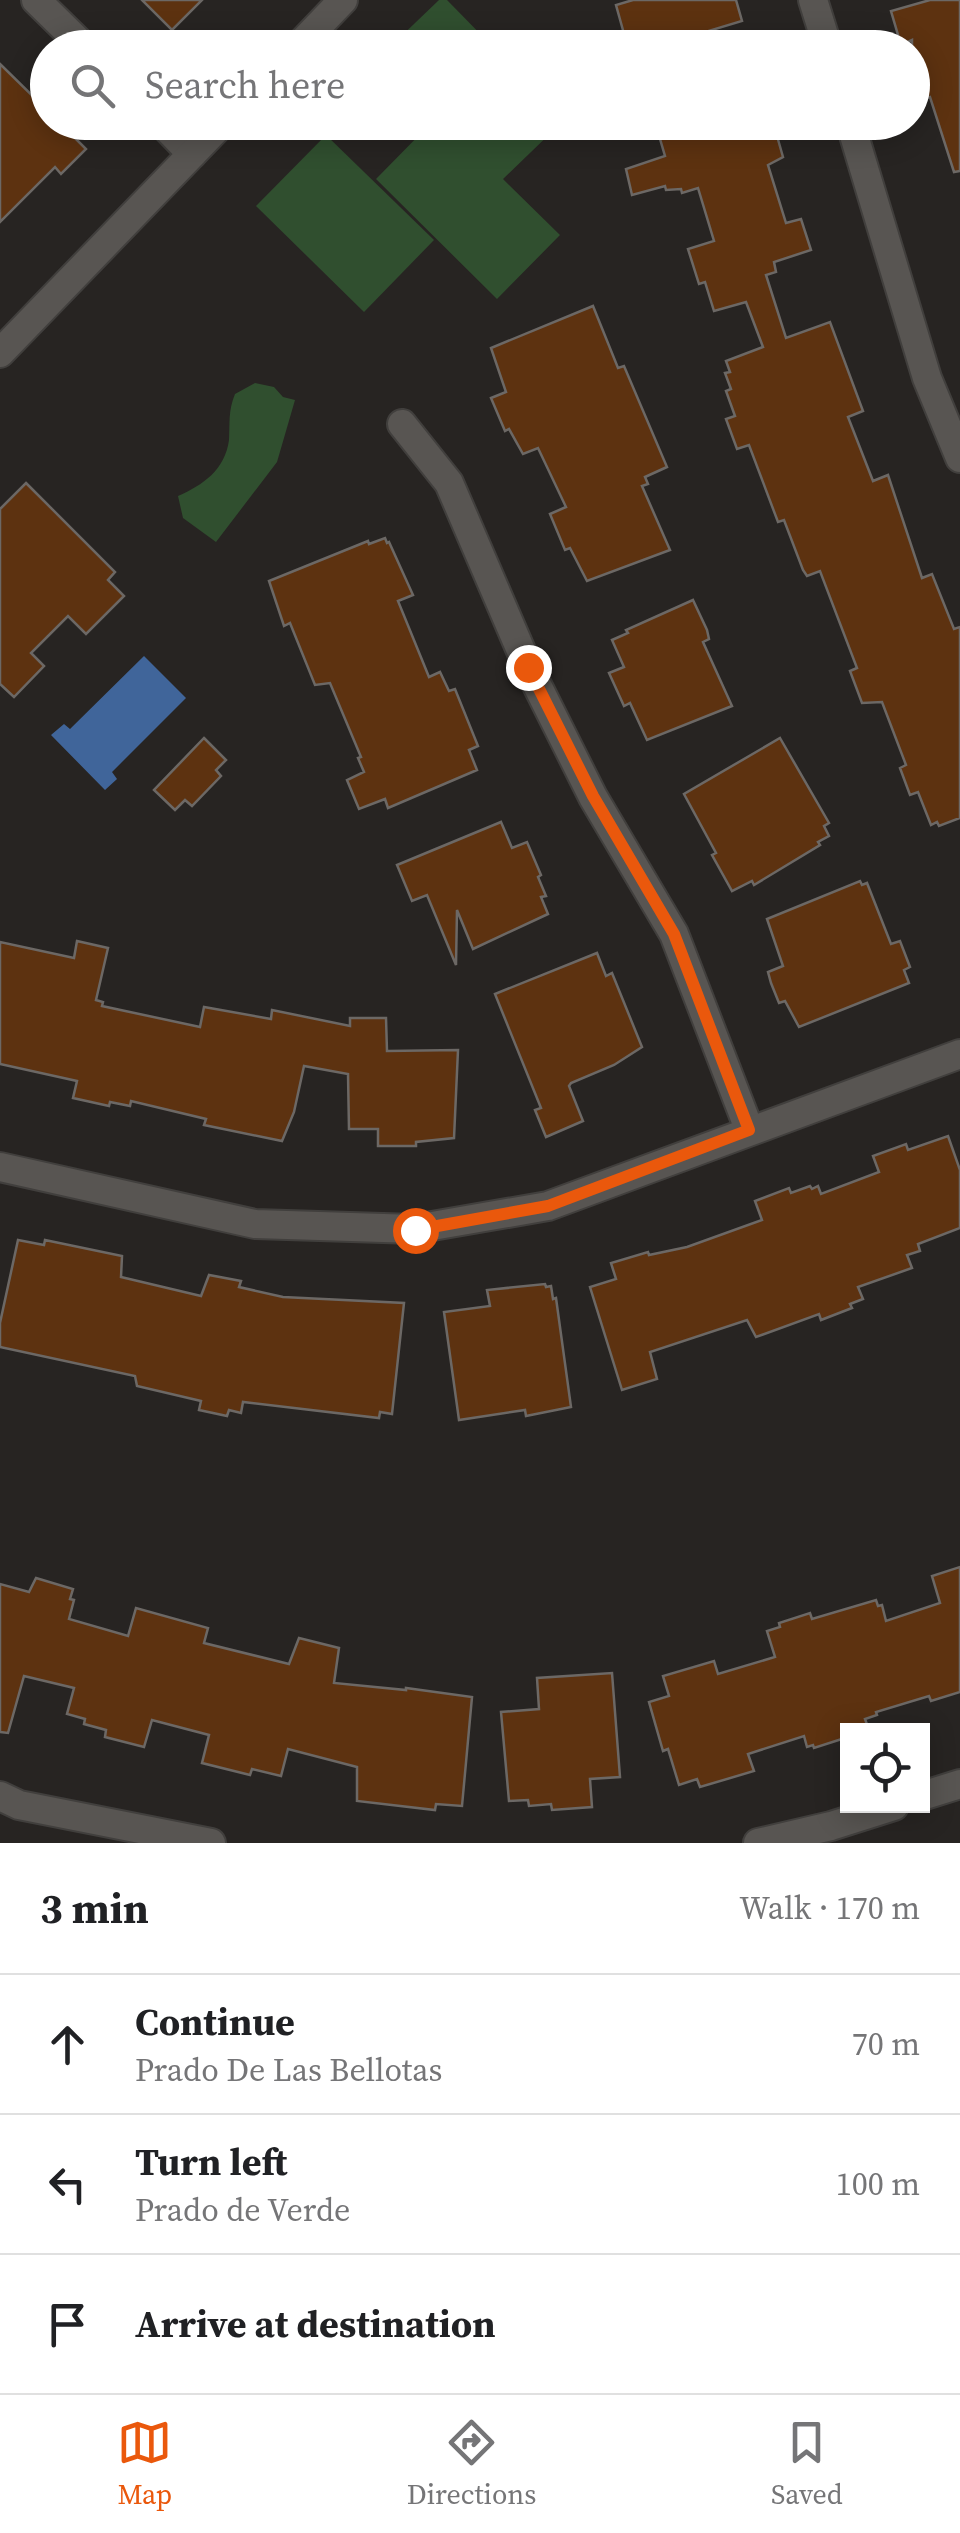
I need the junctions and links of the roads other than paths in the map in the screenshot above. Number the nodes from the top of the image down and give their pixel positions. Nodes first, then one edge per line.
1 (36, 0) edge
2 (344, 0) edge
3 (813, 0) edge
4 (66, 30) edge
5 (315, 30) edge
6 (822, 30) edge
7 (178, 140) edge
8 (206, 140) edge
9 (855, 140) edge
10 (192, 154) junction
11 (0, 352) edge
12 (402, 424) dead end
13 (960, 458) edge
14 (960, 1054) edge
15 (749, 1130) junction
16 (0, 1167) edge
17 (960, 1784) edge
18 (930, 1793) edge
19 (0, 1796) edge
20 (872, 1813) edge
21 (211, 1843) edge
22 (758, 1843) edge

1 - 4 street
2 - 5 street
3 - 6 street
7 - 10 street
8 - 10 street
9 - 13 street
10 - 11 street
12 - 15 street
14 - 15 street
15 - 16 street
17 - 18 street
19 - 21 street
20 - 22 street

